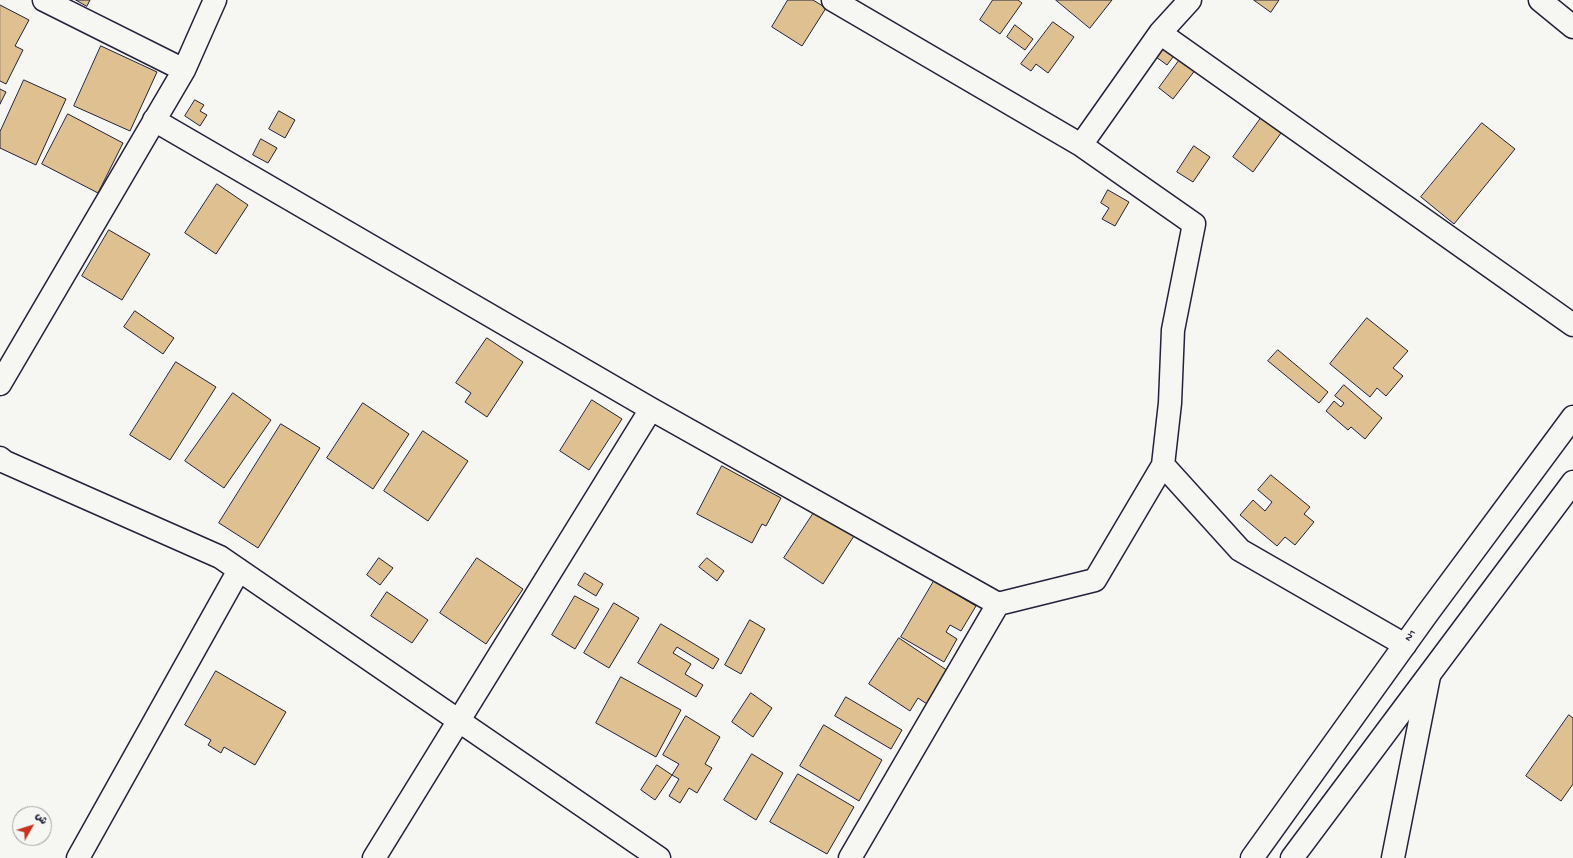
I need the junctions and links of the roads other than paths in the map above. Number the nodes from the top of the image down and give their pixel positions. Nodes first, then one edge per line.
1 (44, 0) edge
2 (215, 0) edge
3 (833, 0) edge
4 (1190, 0) edge
5 (1540, 0) edge
6 (1573, 27) edge
7 (1160, 33) junction
8 (184, 70) junction
9 (154, 120) junction
10 (1081, 145) junction
11 (1573, 326) edge
12 (0, 384) edge
13 (651, 409) junction
14 (1573, 417) edge
15 (2, 464) edge
16 (1163, 465) junction
17 (1573, 482) edge
18 (240, 570) junction
19 (998, 604) junction
20 (1405, 645) junction
21 (1429, 676) junction
22 (458, 720) junction
23 (78, 858) edge
24 (374, 858) edge
25 (658, 858) edge
26 (850, 858) edge
27 (1252, 858) edge
28 (1292, 858) edge
29 (1393, 858) edge

1 - 8 main road
2 - 8 main road
3 - 10 main road
4 - 7 main road
5 - 6 main road
7 - 10 main road
7 - 11 main road
8 - 9 main road
9 - 12 main road
9 - 13 main road
10 - 16 main road
13 - 19 main road
13 - 22 main road
14 - 20 main road, N1 / N1
15 - 18 main road
16 - 19 main road
16 - 20 main road
17 - 21 main road
18 - 22 main road
18 - 23 main road
19 - 26 main road
20 - 27 main road, N1 / N1
21 - 28 main road
21 - 29 main road
22 - 24 main road
22 - 25 main road

